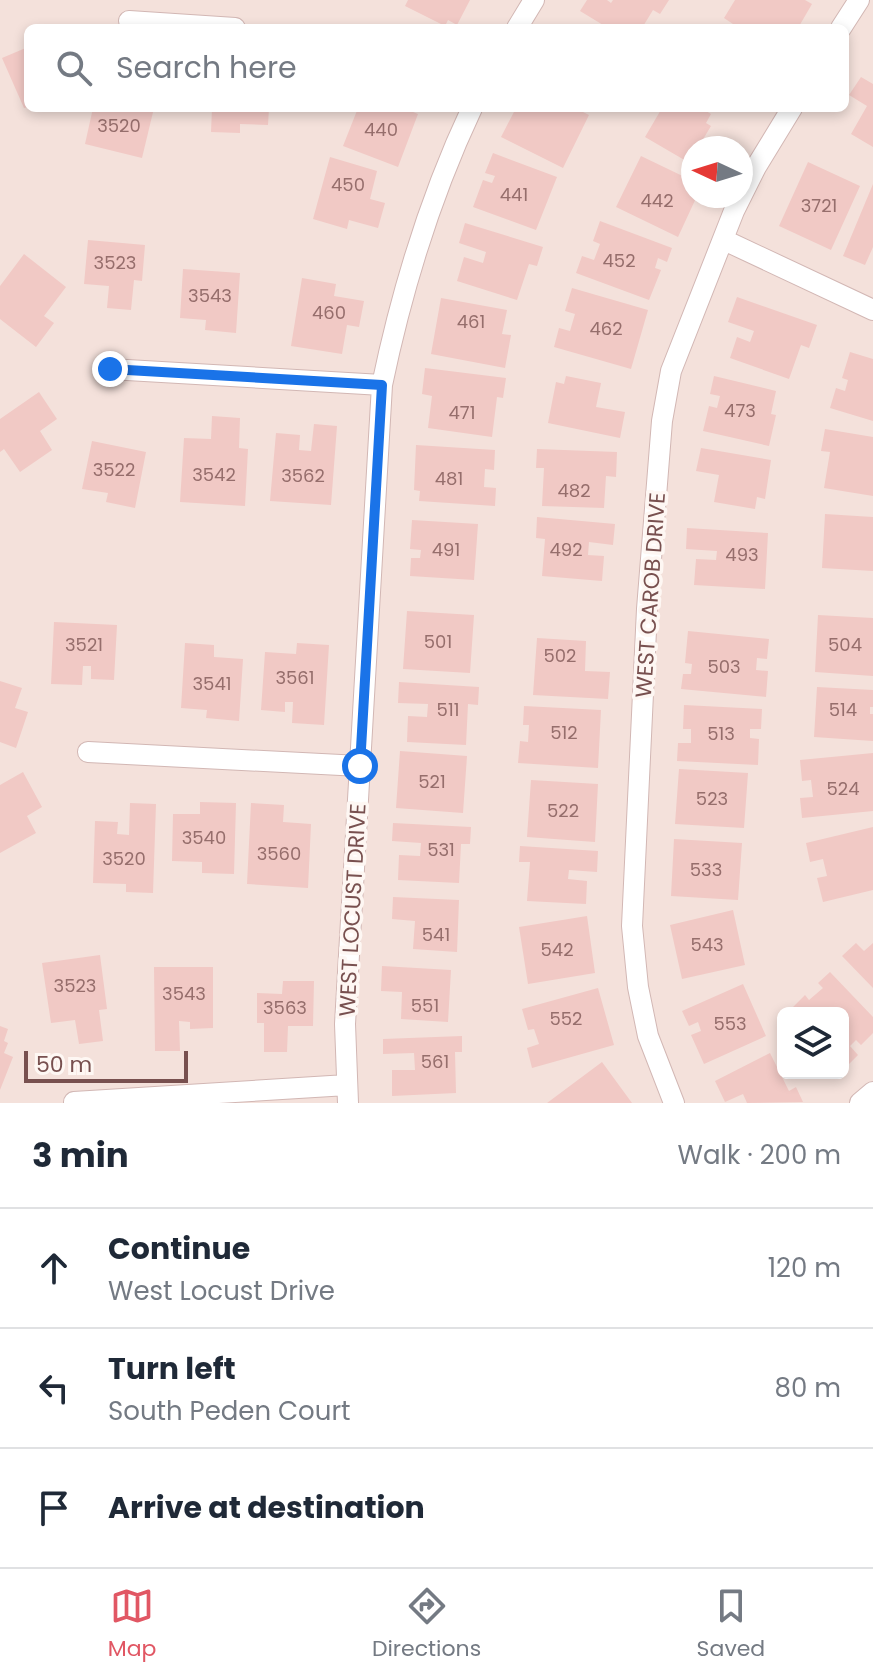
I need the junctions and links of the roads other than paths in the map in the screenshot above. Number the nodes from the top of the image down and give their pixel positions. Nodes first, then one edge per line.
1 (534, 0) edge
2 (859, 0) edge
3 (129, 21) dead end
4 (174, 24) edge
5 (519, 24) edge
6 (844, 24) edge
7 (470, 112) edge
8 (790, 112) edge
9 (724, 240) junction
10 (873, 310) edge
11 (110, 369) dead end
12 (382, 385) junction
13 (88, 752) dead end
14 (360, 766) junction
15 (873, 1092) edge
16 (348, 1094) edge
17 (74, 1102) edge
18 (674, 1103) edge
19 (860, 1103) edge

1 - 5 street
2 - 6 street
3 - 4 street
7 - 12 street, WEST LOCUST DRIVE
8 - 9 street, WEST CAROB DRIVE
9 - 10 street
9 - 18 street, WEST CAROB DRIVE
11 - 12 street
12 - 14 street, WEST LOCUST DRIVE
13 - 14 street
14 - 16 street, WEST LOCUST DRIVE
15 - 19 street
16 - 17 street

